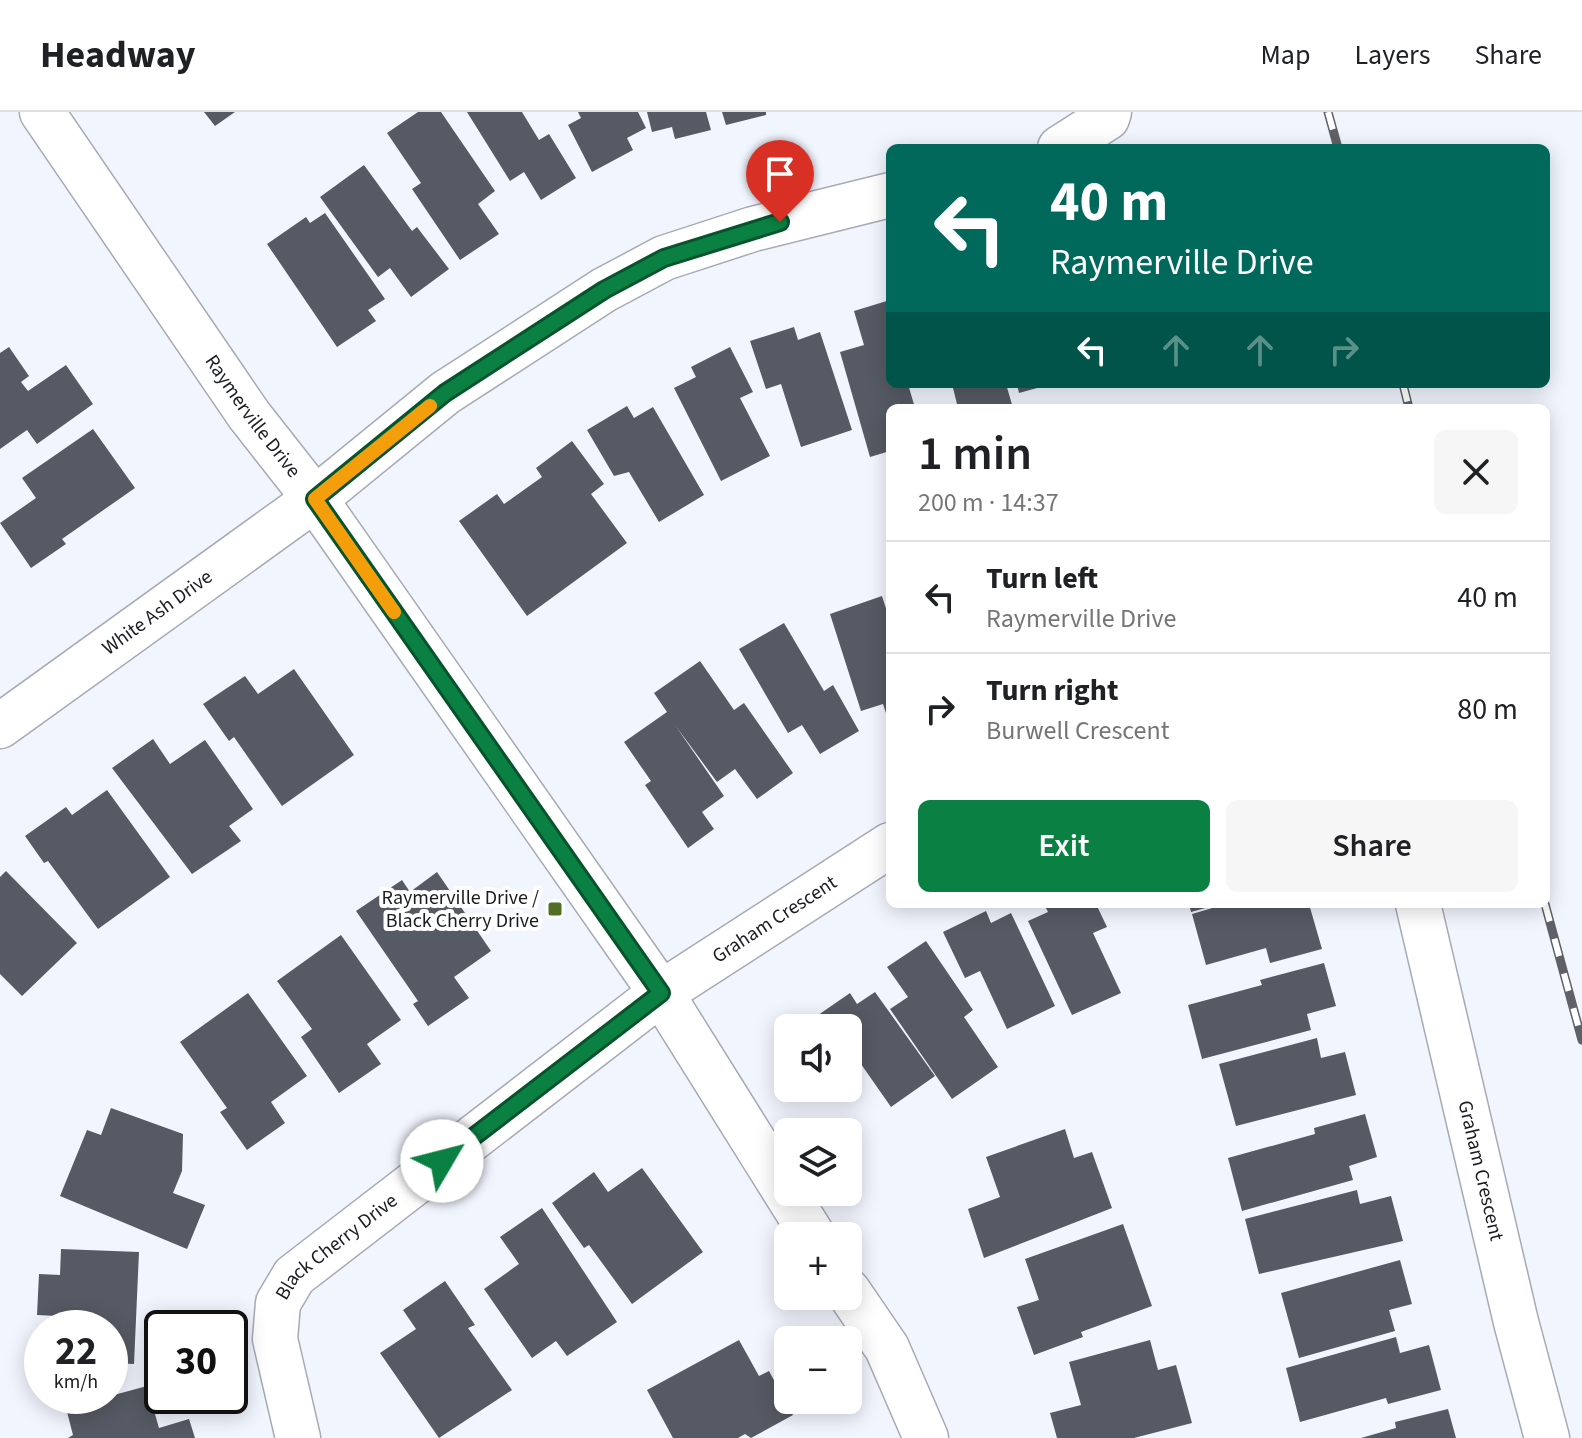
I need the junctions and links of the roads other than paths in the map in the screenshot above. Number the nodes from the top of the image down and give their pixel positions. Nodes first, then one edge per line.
1 (42, 112) edge
2 (1109, 112) edge
3 (1066, 144) edge
4 (886, 196) edge
5 (315, 499) junction
6 (0, 726) edge
7 (886, 848) edge
8 (1419, 908) edge
9 (661, 993) junction
10 (804, 1222) edge
11 (861, 1310) edge
12 (298, 1438) edge
13 (926, 1438) edge
14 (1547, 1438) edge

1 - 5 street, Raymerville Drive
2 - 3 street
4 - 5 street, White Ash Drive
5 - 6 street, White Ash Drive
5 - 9 street, Raymerville Drive
7 - 9 street, Graham Crescent
8 - 14 street, Graham Crescent
9 - 10 street, Raymerville Drive
9 - 12 street, Black Cherry Drive
11 - 13 street

